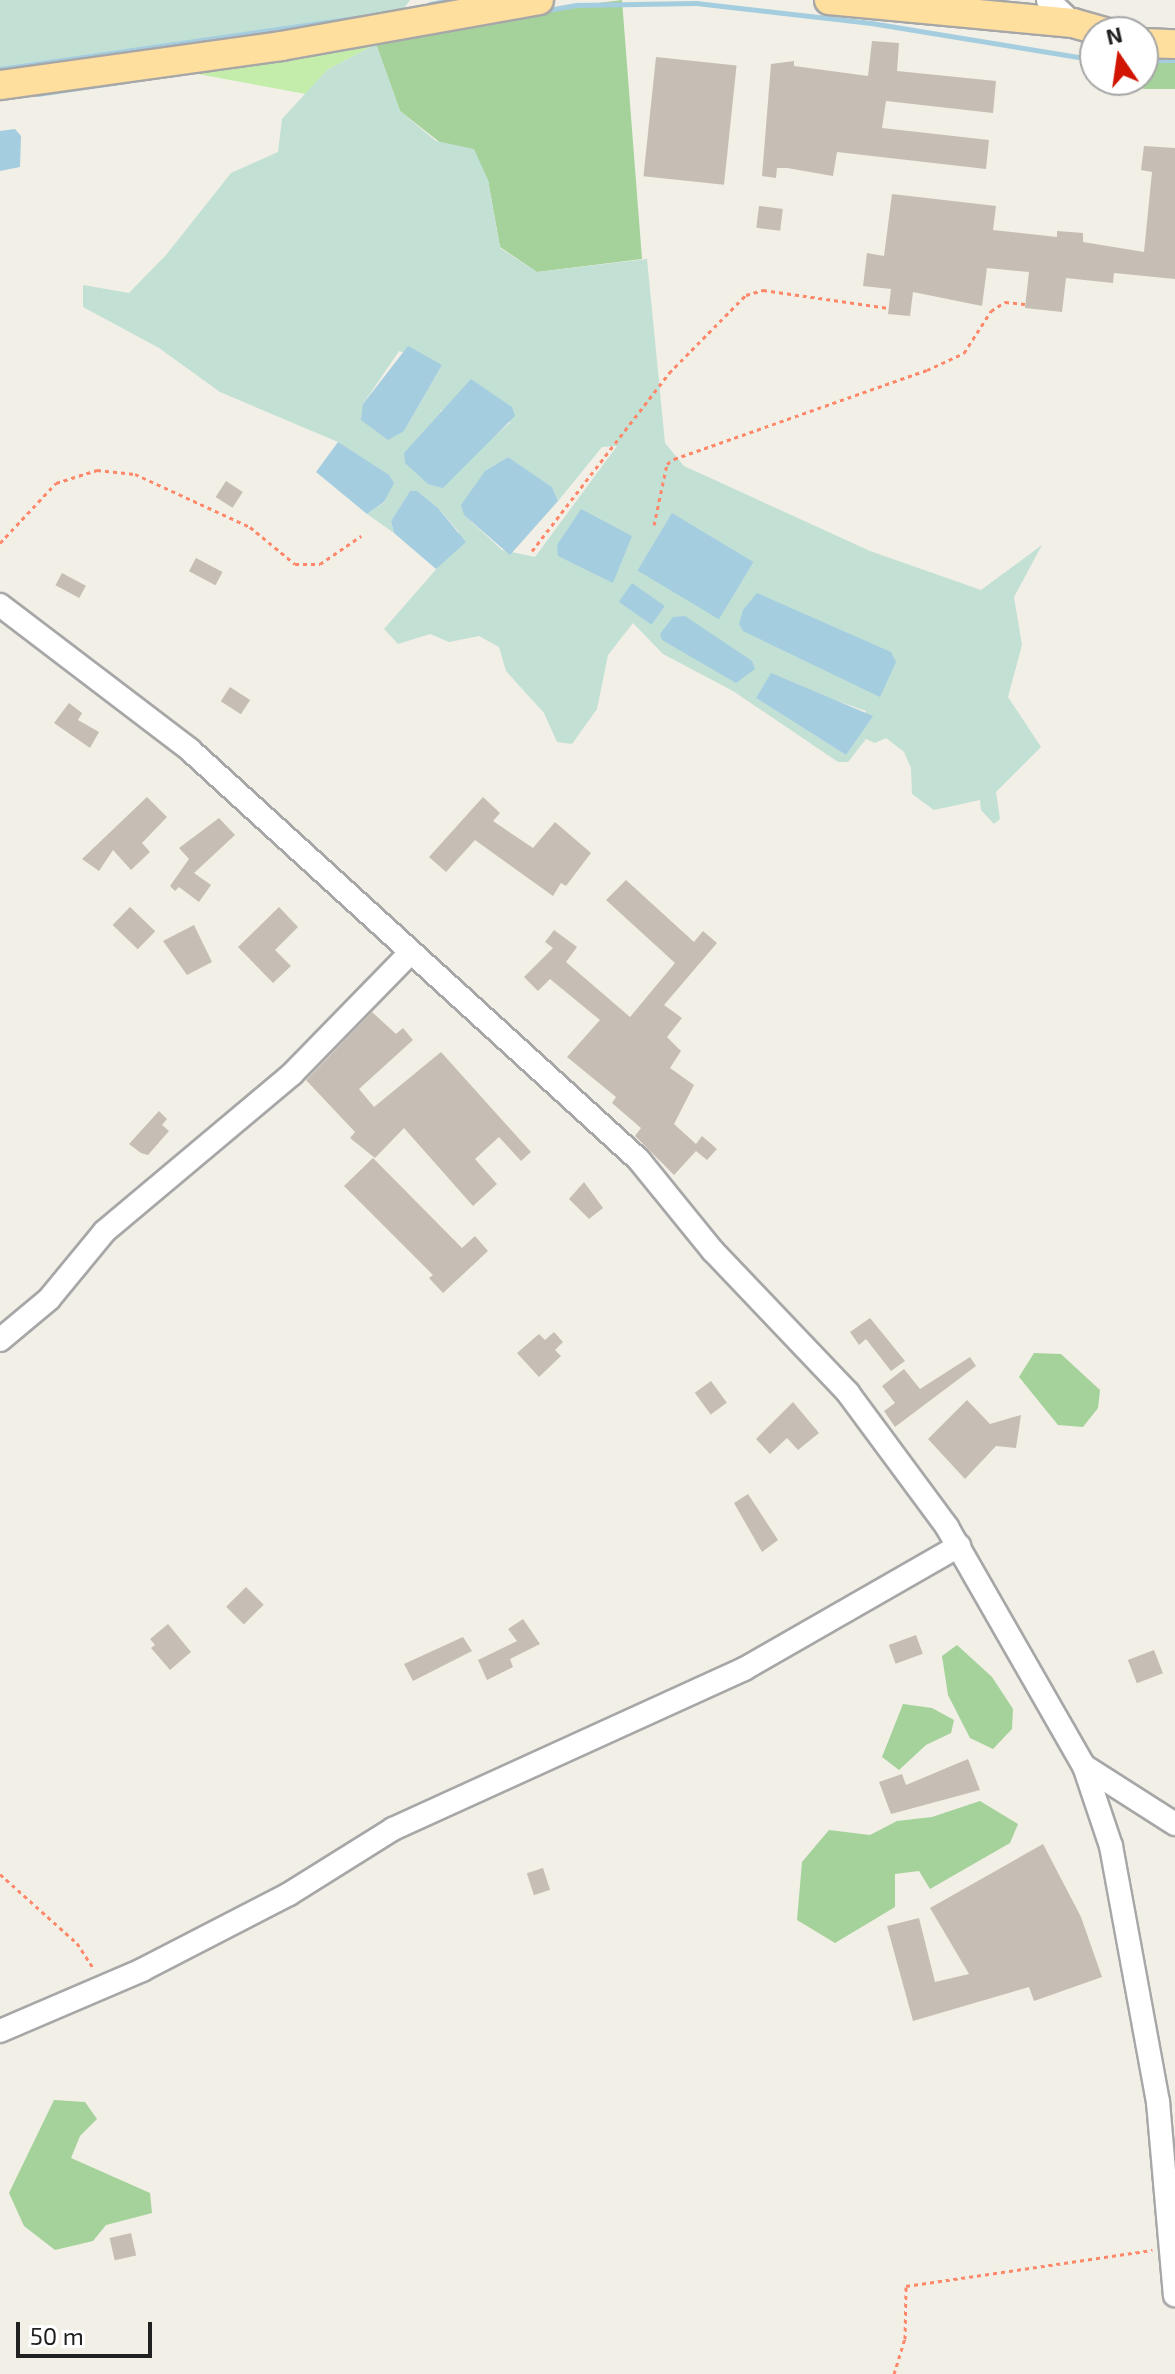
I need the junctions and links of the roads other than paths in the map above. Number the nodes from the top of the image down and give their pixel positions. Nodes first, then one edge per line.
1 (539, 0) edge
2 (829, 0) edge
3 (1048, 0) edge
4 (1073, 23) junction
5 (1079, 25) edge
6 (0, 85) edge
7 (0, 605) edge
8 (411, 952) junction
9 (0, 1340) edge
10 (959, 1546) junction
11 (1084, 1766) junction
12 (1175, 1824) edge
13 (0, 2031) edge
14 (1175, 2295) edge

1 - 6 main road
2 - 4 main road
3 - 4 street
4 - 5 main road
7 - 8 street
8 - 9 street
8 - 10 street
10 - 11 street
10 - 13 street
11 - 12 street
11 - 14 street

